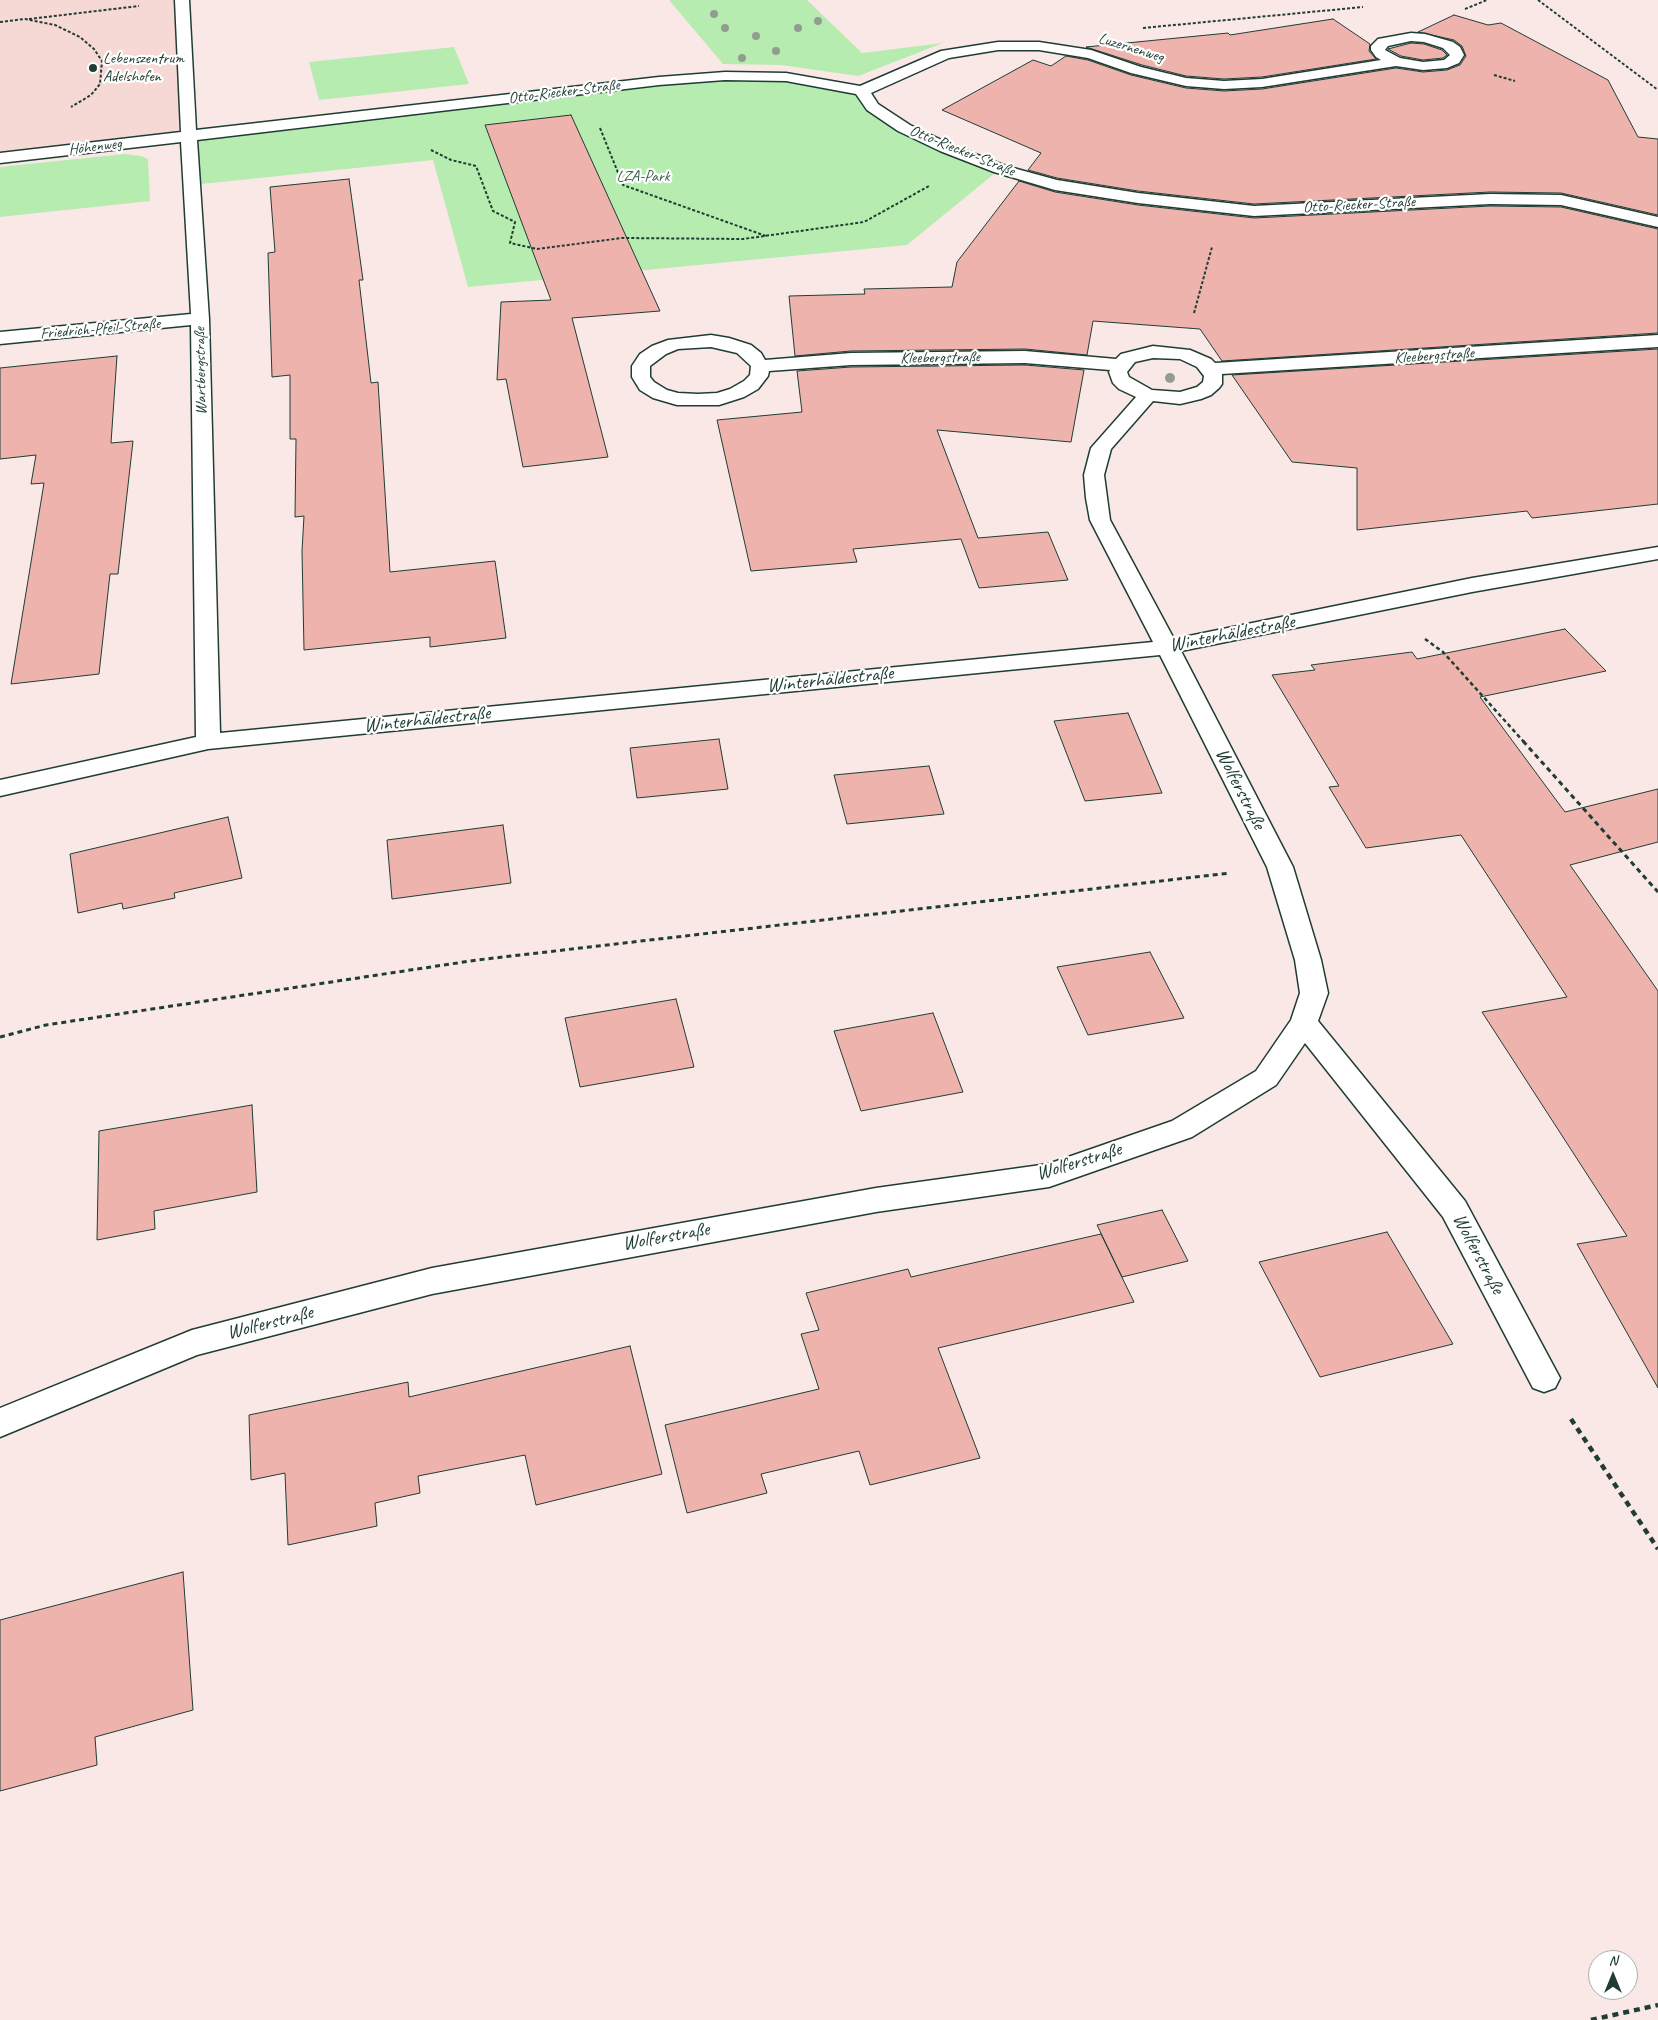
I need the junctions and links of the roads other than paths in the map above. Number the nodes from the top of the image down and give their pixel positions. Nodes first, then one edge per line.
1 (182, 0) edge
2 (1396, 62) dead end
3 (862, 91) junction
4 (189, 135) junction
5 (0, 158) edge
6 (1658, 222) edge
7 (200, 319) junction
8 (0, 338) edge
9 (1658, 341) edge
10 (1121, 365) junction
11 (760, 366) junction
12 (1210, 369) junction
13 (1148, 396) junction
14 (1658, 554) edge
15 (1168, 647) junction
16 (208, 742) junction
17 (0, 788) edge
18 (1304, 1023) junction
19 (1544, 1378) road end
20 (0, 1423) edge

1 - 4 street, Wartbergstraße
2 - 3 street, Luzernenweg
3 - 4 street, Otto-Riecker-Straße
3 - 6 street, Otto-Riecker-Straße
4 - 5 street, Höhenweg
4 - 7 street, Wartbergstraße
7 - 8 street, Friedrich-Pfeil-Straße
7 - 16 street, Wartbergstraße
9 - 12 street, Kleebergstraße
10 - 11 street, Kleebergstraße
10 - 12 street
10 - 13 street
11 - 11 street
12 - 13 street
13 - 15 street
14 - 15 street, Winterhäldestraße
15 - 16 street, Winterhäldestraße
15 - 18 street, Wolferstraße
16 - 17 street, Winterhäldestraße
18 - 19 street, Wolferstraße
18 - 20 street, Wolferstraße

